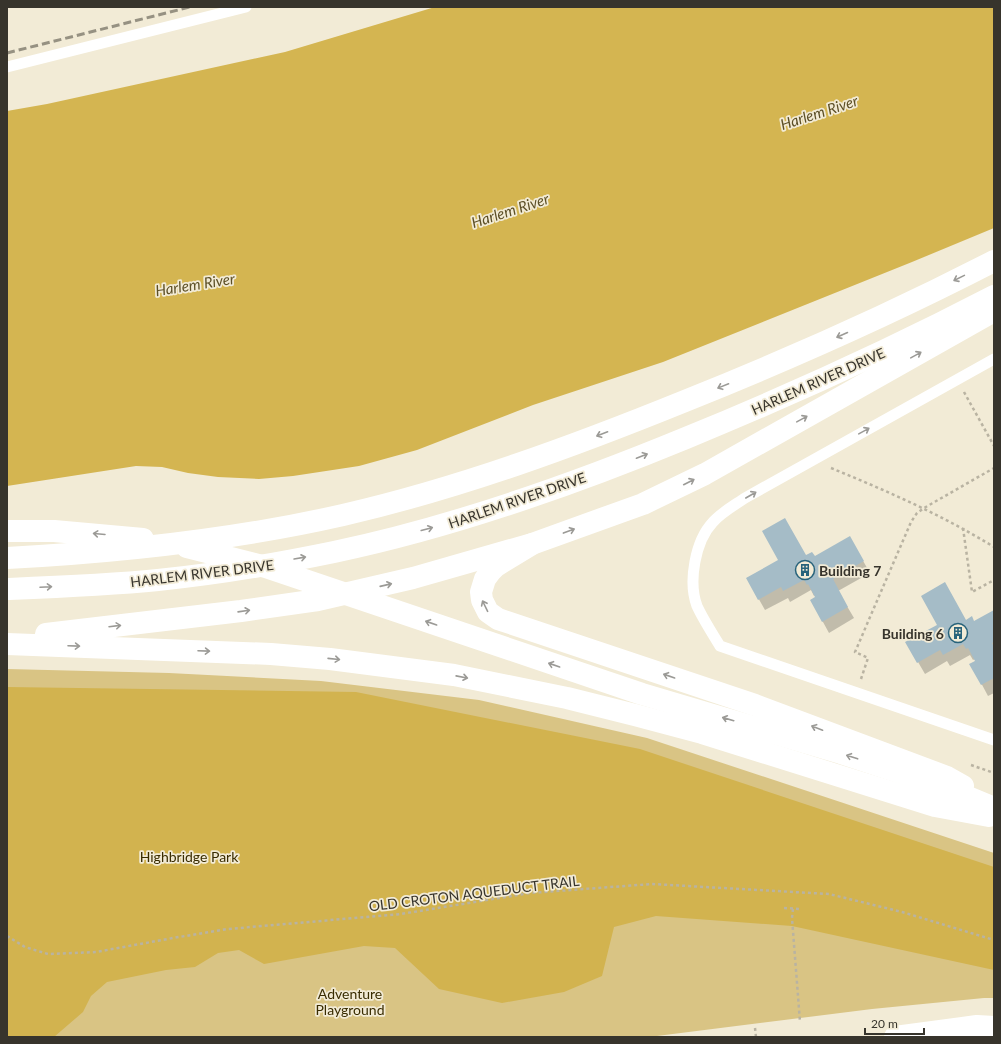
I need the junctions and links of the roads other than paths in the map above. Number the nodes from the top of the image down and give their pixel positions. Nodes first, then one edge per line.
1 (246, 7) edge
2 (7, 66) edge
3 (994, 261) edge
4 (994, 296) edge
5 (994, 311) edge
6 (993, 363) edge
7 (7, 531) edge
8 (532, 544) junction
9 (7, 558) edge
10 (7, 589) edge
11 (7, 639) edge
12 (7, 644) edge
13 (994, 740) edge
14 (994, 803) edge
15 (994, 808) edge
16 (994, 817) edge
17 (994, 1028) edge
18 (896, 1037) edge

1 - 2 lane
3 -> 9 main road
10 -> 4 main road, HARLEM RIVER DRIVE
8 -> 5 main road, HARLEM RIVER DRIVE
13 -> 6 lane
15 -> 7 main road
11 -> 8 main road
14 -> 8 main road
12 -> 16 main road
17 - 18 main road

